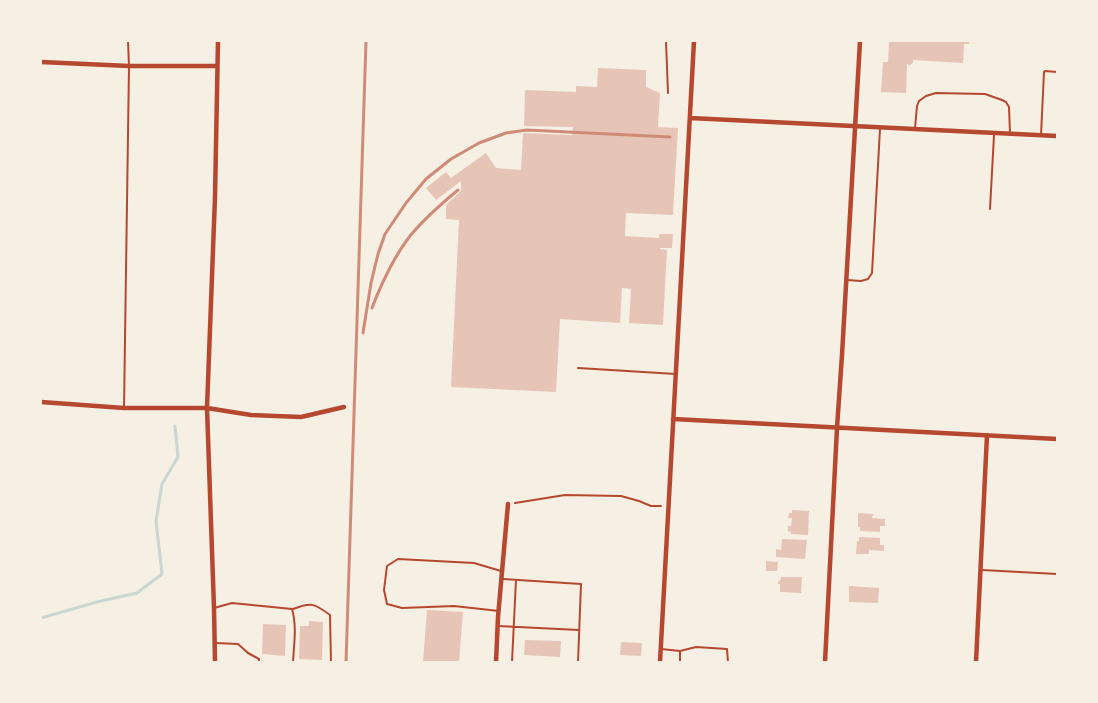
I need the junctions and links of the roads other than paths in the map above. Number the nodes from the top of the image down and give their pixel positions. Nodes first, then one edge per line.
1 (128, 41) edge
2 (218, 41) edge
3 (666, 41) edge
4 (694, 41) edge
5 (860, 41) edge
6 (41, 62) edge
7 (129, 66) junction
8 (217, 66) junction
9 (1057, 72) edge
10 (668, 93) dead end
11 (690, 118) junction
12 (855, 126) junction
13 (880, 127) junction
14 (915, 128) junction
15 (994, 133) junction
16 (1010, 133) junction
17 (1041, 135) junction
18 (1057, 136) edge
19 (990, 208) dead end
20 (846, 280) junction
21 (578, 368) dead end
22 (676, 374) junction
23 (41, 402) edge
24 (344, 407) dead end
25 (124, 408) junction
26 (207, 408) junction
27 (673, 419) junction
28 (837, 428) junction
29 (987, 435) junction
30 (1057, 439) edge
31 (508, 504) road end
32 (981, 570) junction
33 (503, 572) junction
34 (1057, 574) edge
35 (502, 579) junction
36 (516, 580) junction
37 (214, 608) junction
38 (292, 609) junction
39 (499, 611) junction
40 (498, 626) junction
41 (515, 627) junction
42 (580, 630) junction
43 (215, 643) junction
44 (661, 649) junction
45 (680, 651) junction
46 (215, 662) edge
47 (259, 662) edge
48 (292, 662) edge
49 (331, 662) edge
50 (496, 662) edge
51 (512, 662) edge
52 (578, 662) edge
53 (660, 662) edge
54 (680, 662) edge
55 (728, 662) edge
56 (825, 662) edge
57 (976, 662) edge

1 - 7 lane
2 - 8 street
3 - 10 lane
4 - 11 street
5 - 12 street
6 - 7 street
7 - 8 street
7 - 25 lane
8 - 26 street
9 - 17 lane
11 - 12 street
11 - 22 street
12 - 13 street
12 - 20 street
13 - 14 street
13 - 20 lane
14 - 15 street
14 - 16 lane
15 - 16 street
15 - 19 lane
16 - 17 street
17 - 18 street
20 - 28 street
21 - 22 lane
22 - 27 street
23 - 25 street
24 - 26 street
25 - 26 street
26 - 37 street
27 - 28 street
27 - 44 street
28 - 29 street
28 - 56 street
29 - 30 street
29 - 32 street
31 - 33 street
32 - 34 lane
32 - 57 street
33 - 35 street
33 - 39 lane
35 - 36 lane
35 - 39 street
36 - 41 lane
36 - 42 lane
37 - 38 lane
37 - 43 street
38 - 48 lane
38 - 49 lane
39 - 40 street
40 - 41 lane
40 - 50 street
41 - 42 lane
41 - 51 lane
42 - 52 lane
43 - 46 street
43 - 47 lane
44 - 45 lane
44 - 53 street
45 - 54 lane
45 - 55 lane

